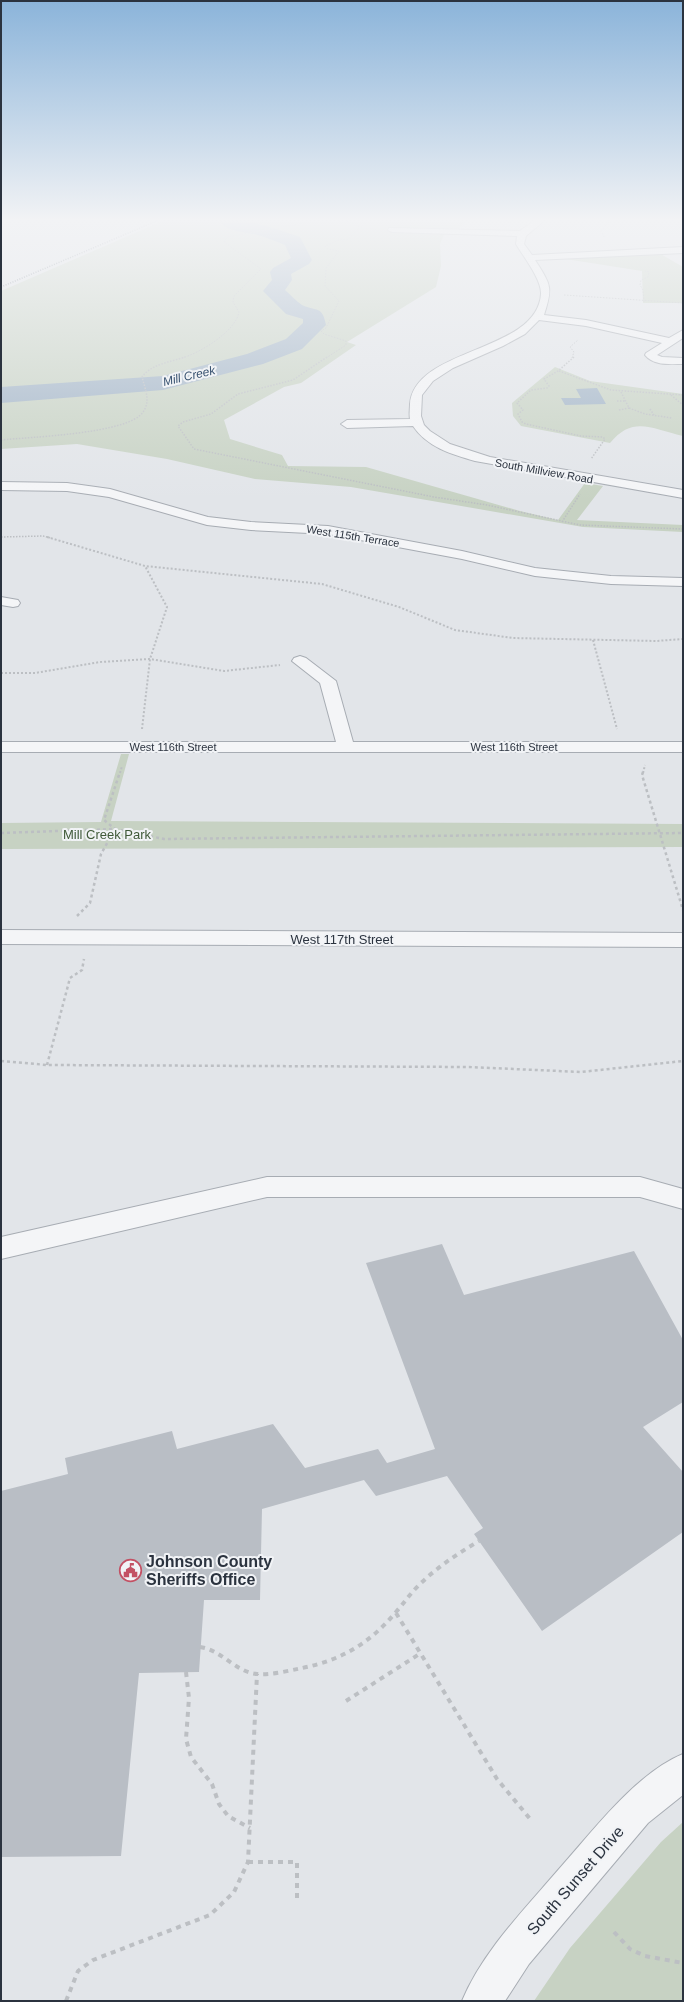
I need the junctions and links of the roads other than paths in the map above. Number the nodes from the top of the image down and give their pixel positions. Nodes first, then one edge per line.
1 (539, 313) edge
2 (537, 317) junction
3 (683, 333) edge
4 (669, 341) junction
5 (683, 361) edge
6 (416, 422) junction
7 (347, 424) dead end
8 (1, 486) edge
9 (683, 494) edge
10 (683, 582) edge
11 (300, 661) road end
12 (1, 747) edge
13 (346, 747) junction
14 (683, 747) edge
15 (1, 937) edge
16 (683, 940) edge
17 (683, 1199) edge
18 (1, 1248) edge
19 (683, 1772) edge
20 (482, 2001) edge

1 - 2 street
2 - 4 street
2 - 6 street
3 - 4 street
4 - 5 street
6 - 7 street
6 - 9 street, South Millview Road
8 - 10 street, West 115th Terrace
11 - 13 street
12 - 13 street, West 116th Street
13 - 14 street, West 116th Street
15 - 16 street, West 117th Street
17 - 18 street
19 - 20 street, South Sunset Drive

